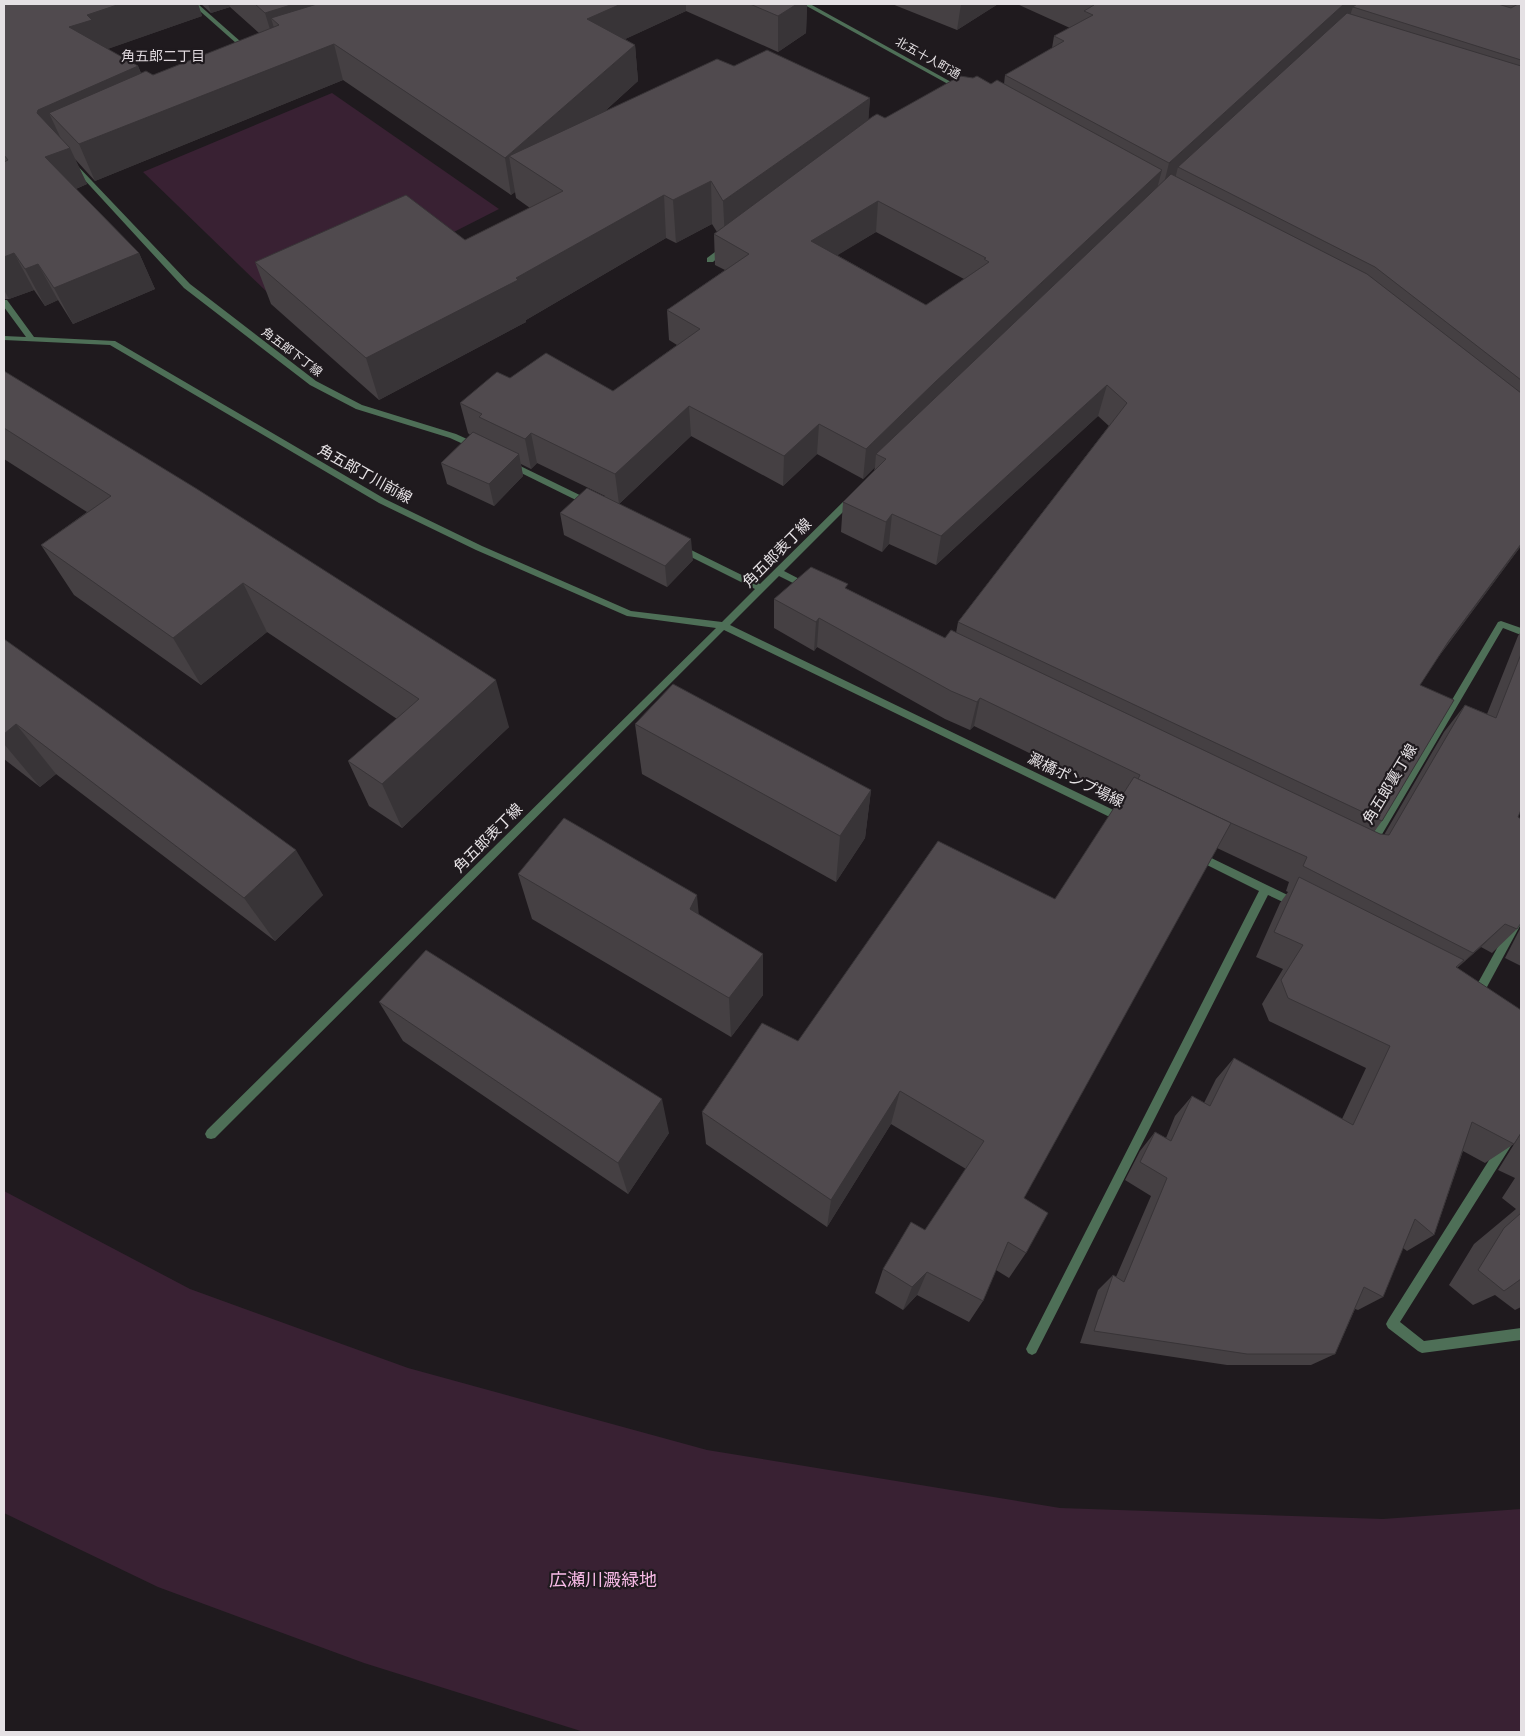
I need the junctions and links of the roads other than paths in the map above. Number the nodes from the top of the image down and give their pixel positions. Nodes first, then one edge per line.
1 (195, 4) edge
2 (806, 4) edge
3 (250, 53) edge
4 (968, 93) edge
5 (66, 156) edge
6 (734, 242) edge
7 (710, 260) dead end
8 (4, 302) edge
9 (30, 337) junction
10 (4, 338) edge
11 (480, 449) edge
12 (506, 462) edge
13 (859, 491) edge
14 (594, 506) edge
15 (673, 545) edge
16 (778, 572) junction
17 (761, 588) junction
18 (814, 590) edge
19 (722, 626) junction
20 (1521, 632) edge
21 (1132, 823) edge
22 (1185, 849) edge
23 (1365, 855) edge
24 (1266, 888) junction
25 (1310, 911) edge
26 (1521, 915) edge
27 (1476, 996) edge
28 (1521, 1120) edge
29 (210, 1134) dead end
30 (1521, 1334) edge
31 (1032, 1349) dead end

1 - 3 street
2 - 4 street, 北五十人町通
5 - 11 street, 角五郎下丁線
6 - 7 street
8 - 9 street
9 - 10 street, 角五郎丁川前線
9 - 19 street, 角五郎丁川前線
12 - 14 street
13 - 16 street, 角五郎表丁線
15 - 17 street
16 - 17 street, 角五郎表丁線
16 - 18 street
17 - 19 street, 角五郎表丁線
19 - 21 street, 澱橋ポンプ場線
19 - 29 street, 角五郎表丁線
20 - 23 street, 角五郎裏丁線
22 - 24 street
24 - 25 street
24 - 31 street
26 - 27 street
28 - 30 street

